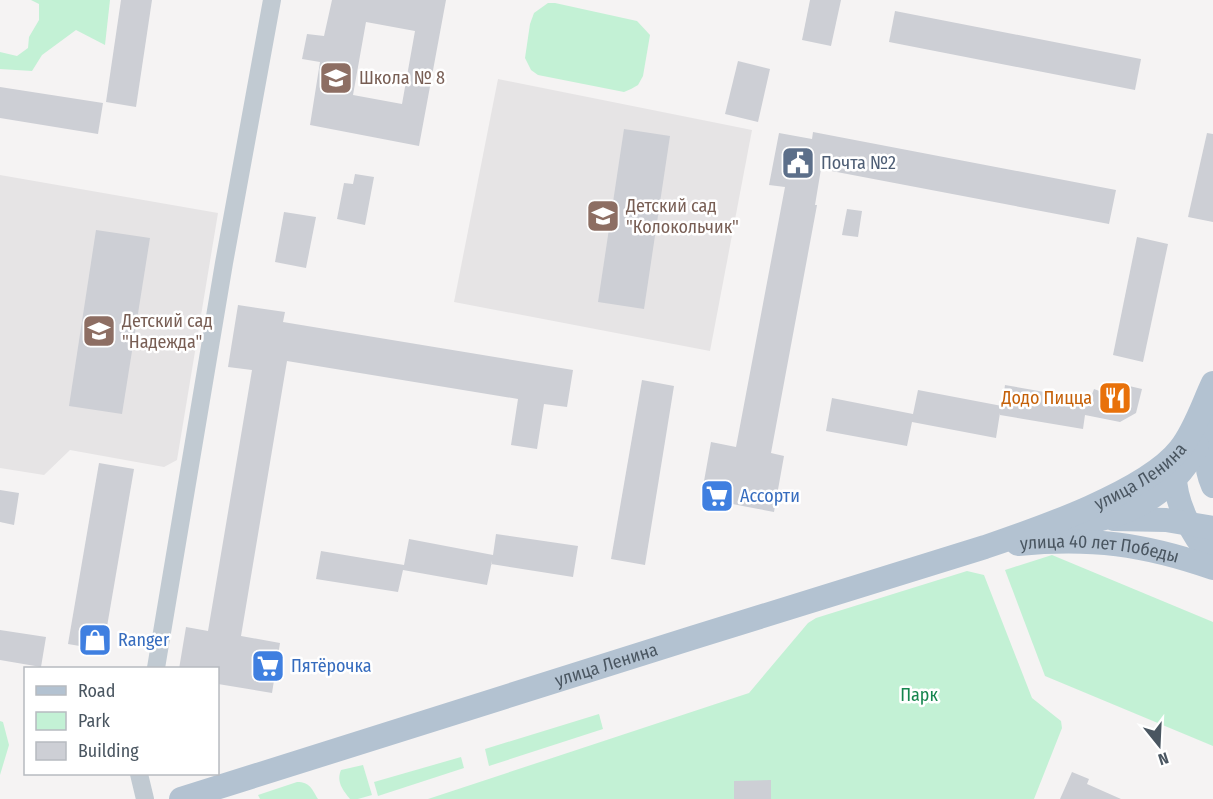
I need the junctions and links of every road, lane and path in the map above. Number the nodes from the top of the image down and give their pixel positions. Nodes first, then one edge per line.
1 (272, 0) edge
2 (1213, 383) edge
3 (1213, 403) edge
4 (1181, 448) junction
5 (1174, 478) junction
6 (1213, 486) edge
7 (1102, 519) junction
8 (1189, 523) junction
9 (1213, 528) edge
10 (1031, 531) junction
11 (985, 547) junction
12 (1213, 558) edge
13 (1213, 568) edge
14 (156, 667) edge
15 (140, 775) edge
16 (145, 799) edge
17 (181, 799) edge

1 - 14 street
2 - 4 main road, улица Ленина
3 - 5 main road, улица Ленина
3 - 6 main road
4 - 5 main road
4 - 10 main road, улица Ленина
5 - 7 main road, улица Ленина
5 - 8 main road
7 - 8 main road, улица 40 лет Победы
7 - 10 main road, улица Ленина
8 - 9 main road, улица 40 лет Победы
8 - 12 main road
10 - 11 main road, улица Ленина
11 - 13 main road, улица 40 лет Победы
11 - 17 main road, улица Ленина
15 - 16 street

